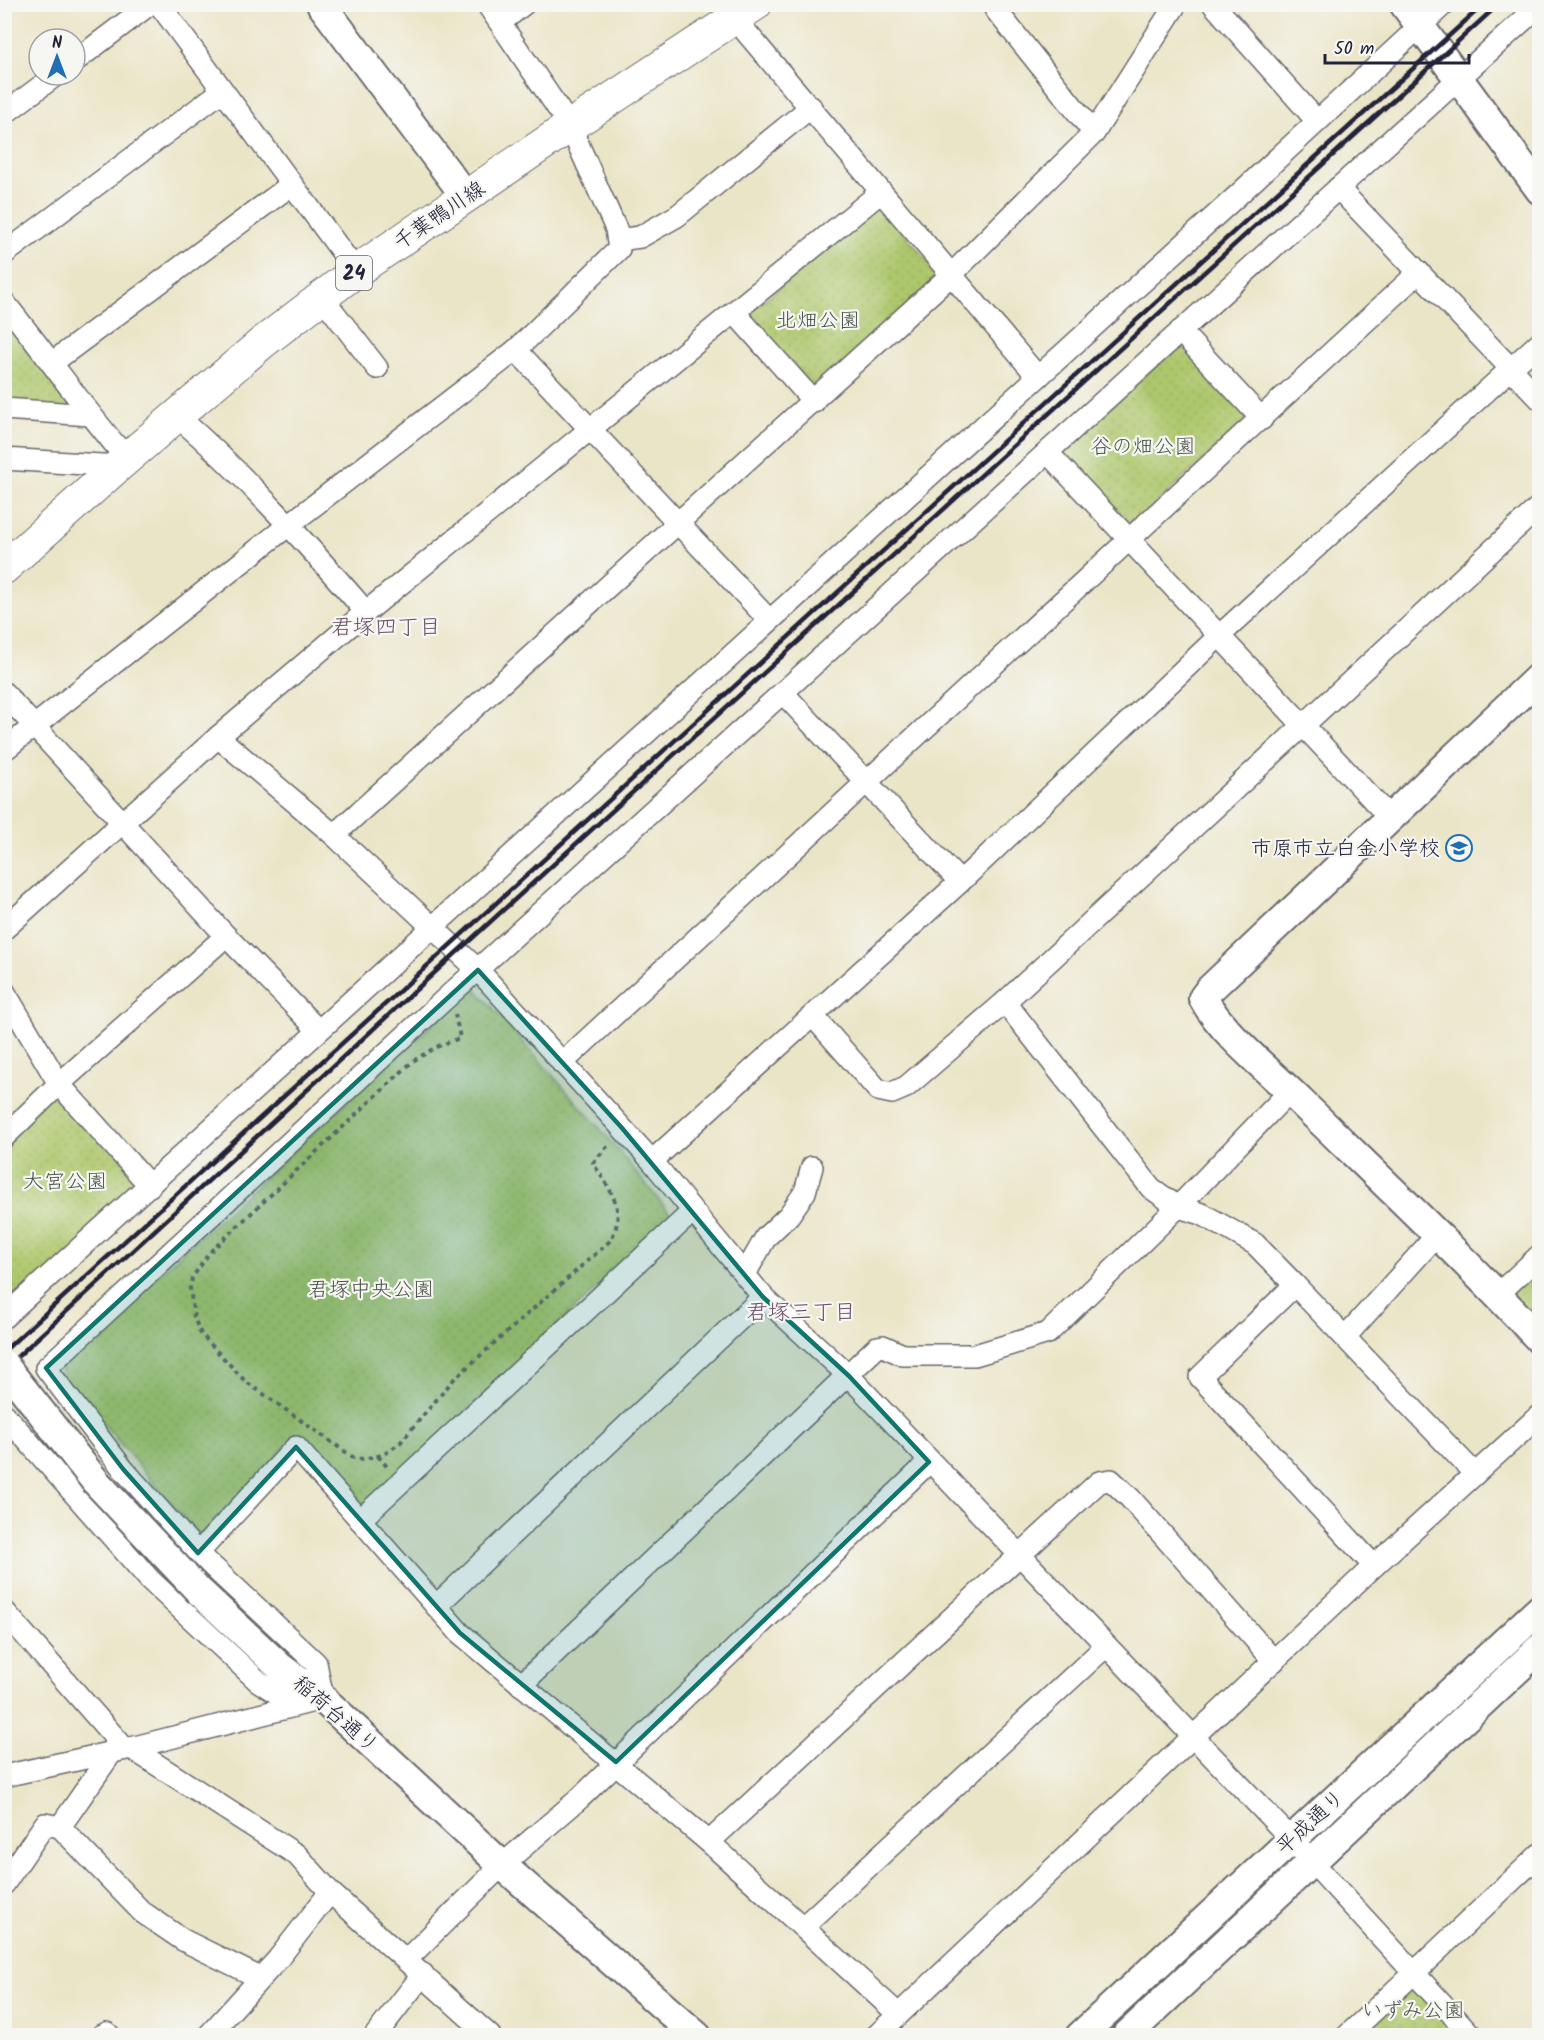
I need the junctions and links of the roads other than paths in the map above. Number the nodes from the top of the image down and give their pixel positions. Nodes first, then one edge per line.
1 (150, 4) edge
2 (159, 4) edge
3 (321, 4) edge
4 (487, 4) edge
5 (524, 4) edge
6 (995, 4) edge
7 (1176, 4) edge
8 (1213, 4) edge
9 (1444, 4) edge
10 (1539, 5) edge
11 (750, 8) edge
12 (1412, 15) edge
13 (501, 22) junction
14 (87, 52) edge
15 (1458, 77) junction
16 (40, 87) edge
17 (222, 91) junction
18 (811, 107) junction
19 (4, 114) edge
20 (1317, 121) junction
21 (570, 126) junction
22 (1094, 133) junction
23 (291, 185) junction
24 (1338, 188) junction
25 (1539, 190) edge
26 (881, 192) junction
27 (466, 197) junction
28 (618, 240) junction
29 (4, 254) edge
30 (356, 271) junction
31 (1419, 272) junction
32 (951, 275) junction
33 (322, 297) junction
34 (4, 302) edge
35 (735, 313) junction
36 (1180, 330) junction
37 (1539, 342) edge
38 (516, 350) junction
39 (53, 362) junction
40 (1510, 367) junction
41 (377, 368) dead end
42 (1038, 377) junction
43 (1539, 399) edge
44 (814, 402) junction
45 (4, 410) edge
46 (90, 415) junction
47 (177, 416) junction
48 (1262, 419) junction
49 (590, 429) junction
50 (1048, 453) junction
51 (4, 459) edge
52 (123, 462) junction
53 (1539, 506) edge
54 (290, 524) junction
55 (677, 524) junction
56 (1130, 538) junction
57 (4, 568) edge
58 (366, 612) junction
59 (770, 620) junction
60 (1218, 637) junction
61 (1539, 676) edge
62 (4, 693) edge
63 (783, 693) junction
64 (1304, 724) junction
65 (34, 726) junction
66 (218, 736) junction
67 (4, 750) edge
68 (865, 783) junction
69 (1389, 817) junction
70 (124, 822) junction
71 (334, 835) junction
72 (960, 882) junction
73 (432, 926) junction
74 (4, 929) edge
75 (225, 936) junction
76 (478, 970) junction
77 (4, 991) edge
78 (1005, 1002) junction
79 (813, 1016) junction
80 (318, 1030) junction
81 (562, 1063) junction
82 (59, 1084) junction
83 (1290, 1091) junction
84 (4, 1137) edge
85 (652, 1161) junction
86 (812, 1167) dead end
87 (150, 1186) junction
88 (1178, 1207) junction
89 (692, 1212) junction
90 (1437, 1235) junction
91 (1539, 1256) edge
92 (745, 1275) junction
93 (1295, 1285) junction
94 (1497, 1295) junction
95 (764, 1297) junction
96 (7, 1309) edge
97 (1345, 1337) junction
98 (1539, 1340) edge
99 (4, 1365) edge
100 (849, 1376) junction
101 (4, 1413) edge
102 (1539, 1415) edge
103 (929, 1462) junction
104 (1475, 1474) junction
105 (360, 1520) junction
106 (198, 1553) junction
107 (1019, 1557) junction
108 (1374, 1566) junction
109 (436, 1606) junction
110 (1539, 1609) edge
111 (4, 1611) edge
112 (1106, 1646) junction
113 (1539, 1648) edge
114 (1274, 1661) junction
115 (521, 1685) junction
116 (323, 1699) junction
117 (1193, 1737) junction
118 (123, 1750) junction
119 (616, 1762) junction
120 (4, 1776) edge
121 (60, 1827) junction
122 (1292, 1840) junction
123 (709, 1842) junction
124 (1539, 1854) edge
125 (1311, 1861) junction
126 (502, 1865) junction
127 (4, 1884) edge
128 (330, 1892) junction
129 (804, 1927) junction
130 (407, 1959) junction
131 (423, 1974) junction
132 (1413, 1974) junction
133 (260, 1978) junction
134 (898, 2014) junction
135 (101, 2036) edge
136 (110, 2036) edge
137 (208, 2036) edge
138 (375, 2036) edge
139 (490, 2036) edge
140 (697, 2036) edge
141 (876, 2036) edge
142 (1080, 2036) edge
143 (1126, 2036) edge
144 (1347, 2036) edge
145 (1472, 2036) edge

1 - 14 street
2 - 17 street
3 - 27 street
4 - 13 street
5 - 13 street
6 - 22 street
7 - 22 street
8 - 20 street
9 - 12 street
10 - 15 street
11 - 18 street
11 - 21 main road, 千葉鴨川線 / 24
12 - 15 street
12 - 20 street
13 - 21 street
15 - 24 street
15 - 25 street
16 - 19 street
17 - 23 street
17 - 29 street
18 - 26 street
18 - 28 street
20 - 42 street
21 - 27 main road, 千葉鴨川線 / 24
21 - 28 street
22 - 32 street
23 - 30 street
23 - 39 street
24 - 31 street
24 - 36 street
26 - 32 street
26 - 35 street
27 - 30 main road, 千葉鴨川線 / 24
28 - 38 street
30 - 33 main road, 千葉鴨川線 / 24
31 - 40 street
31 - 48 street
32 - 42 street
32 - 44 street
33 - 41 street
33 - 47 main road, 千葉鴨川線 / 24
34 - 39 street
35 - 44 street
35 - 49 street
36 - 48 street
36 - 50 street
37 - 40 street
38 - 49 street
38 - 54 street
39 - 46 street
40 - 43 street
40 - 60 street
42 - 59 street
44 - 55 street
45 - 46 street
46 - 52 street
47 - 52 main road, 千葉鴨川線 / 24
47 - 54 street
48 - 56 street
49 - 55 street
49 - 58 street
50 - 56 street
50 - 63 street
51 - 52 street
52 - 57 main road, 千葉鴨川線 / 24
53 - 64 street
54 - 58 street
54 - 65 street
55 - 59 street
55 - 71 street
56 - 60 street
56 - 68 street
58 - 66 street
59 - 73 street
60 - 64 street
60 - 72 street
61 - 69 street
62 - 65 street
63 - 68 street
63 - 76 street
64 - 69 street
64 - 78 street
65 - 67 street
65 - 70 street
66 - 70 street
66 - 71 street
68 - 72 street
68 - 81 street
69 - 83 street
70 - 74 street
70 - 75 street
71 - 73 street
72 - 79 street
73 - 76 street
73 - 80 street
75 - 80 street
75 - 82 street
76 - 81 street
76 - 106 street
77 - 82 street
78 - 79 street
78 - 88 street
79 - 85 street
80 - 87 street
81 - 85 street
82 - 84 street
82 - 87 street
83 - 88 street
83 - 90 street
85 - 89 street
86 - 92 street
87 - 96 street
88 - 93 street
88 - 100 street
89 - 92 street
89 - 105 street
90 - 94 street
90 - 97 street
91 - 94 street
92 - 95 street
93 - 97 street
93 - 108 street
94 - 98 street
95 - 100 street
95 - 109 street
97 - 104 street
99 - 116 street, 稲荷台通り, bridge
100 - 103 street
100 - 115 street
101 - 116 street
102 - 104 street
103 - 107 street
103 - 119 street
104 - 108 street
105 - 106 street
105 - 109 street
106 - 116 street
107 - 112 street
107 - 114 street
107 - 123 street
108 - 114 street
109 - 115 street
110 - 122 street, 平成通り
111 - 118 street
112 - 117 street
112 - 129 street
113 - 125 street, 平成通り
114 - 117 street
115 - 119 street
116 - 118 street
116 - 126 street, 稲荷台通り
117 - 122 street
117 - 134 street
118 - 120 street
118 - 121 street
118 - 128 street
119 - 123 street
119 - 126 street
121 - 127 street
121 - 133 street
122 - 125 street
122 - 142 street, 平成通り
123 - 129 street
124 - 132 street
125 - 132 street
125 - 143 street, 平成通り
126 - 130 street
126 - 140 street, 稲荷台通り
128 - 130 street
128 - 133 street
129 - 134 street
130 - 131 street
131 - 138 street
131 - 139 street
132 - 144 street
132 - 145 street
133 - 137 street
134 - 141 street
135 - 136 street

